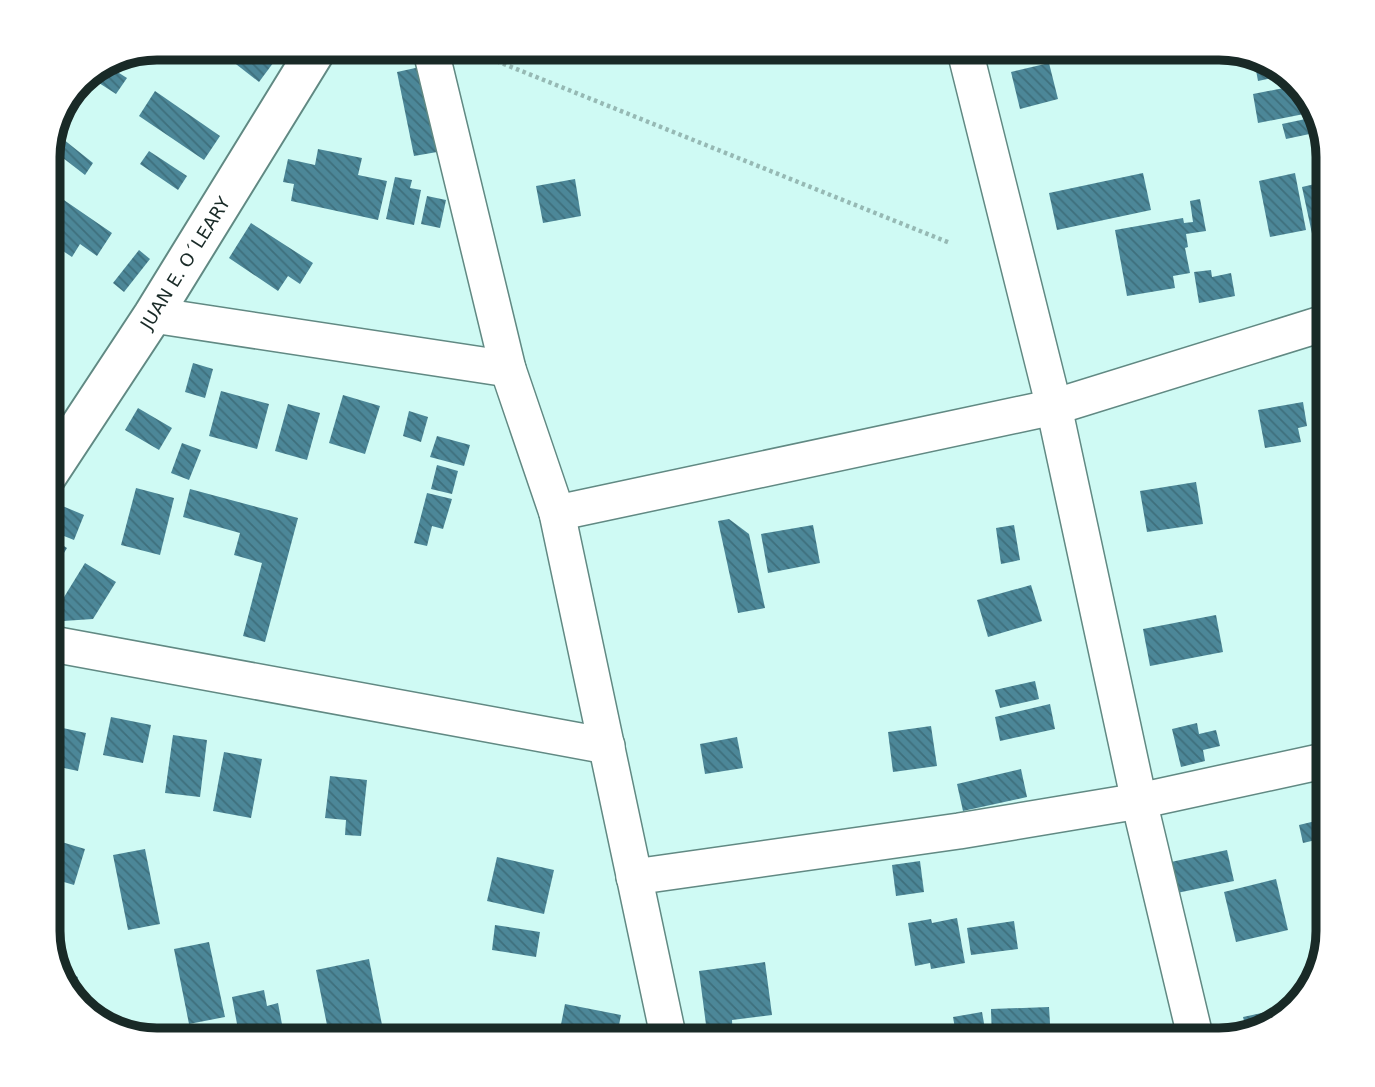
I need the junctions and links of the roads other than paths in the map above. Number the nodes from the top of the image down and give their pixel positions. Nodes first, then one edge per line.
1 (310, 60) edge
2 (433, 60) edge
3 (967, 60) edge
4 (153, 315) junction
5 (1316, 325) edge
6 (508, 369) junction
7 (1054, 407) junction
8 (60, 456) edge
9 (557, 513) junction
10 (60, 645) edge
11 (607, 746) junction
12 (1316, 763) edge
13 (1139, 801) junction
14 (634, 877) junction
15 (665, 1028) edge
16 (1193, 1028) edge

1 - 4 street, JUAN E. O´LEARY
2 - 6 street
3 - 7 street
4 - 6 street
4 - 8 street, JUAN E. O´LEARY
5 - 7 street
6 - 9 street
7 - 9 street
7 - 13 street
9 - 11 street
10 - 11 street
11 - 14 street
12 - 13 street
13 - 14 street
13 - 16 street
14 - 15 street

